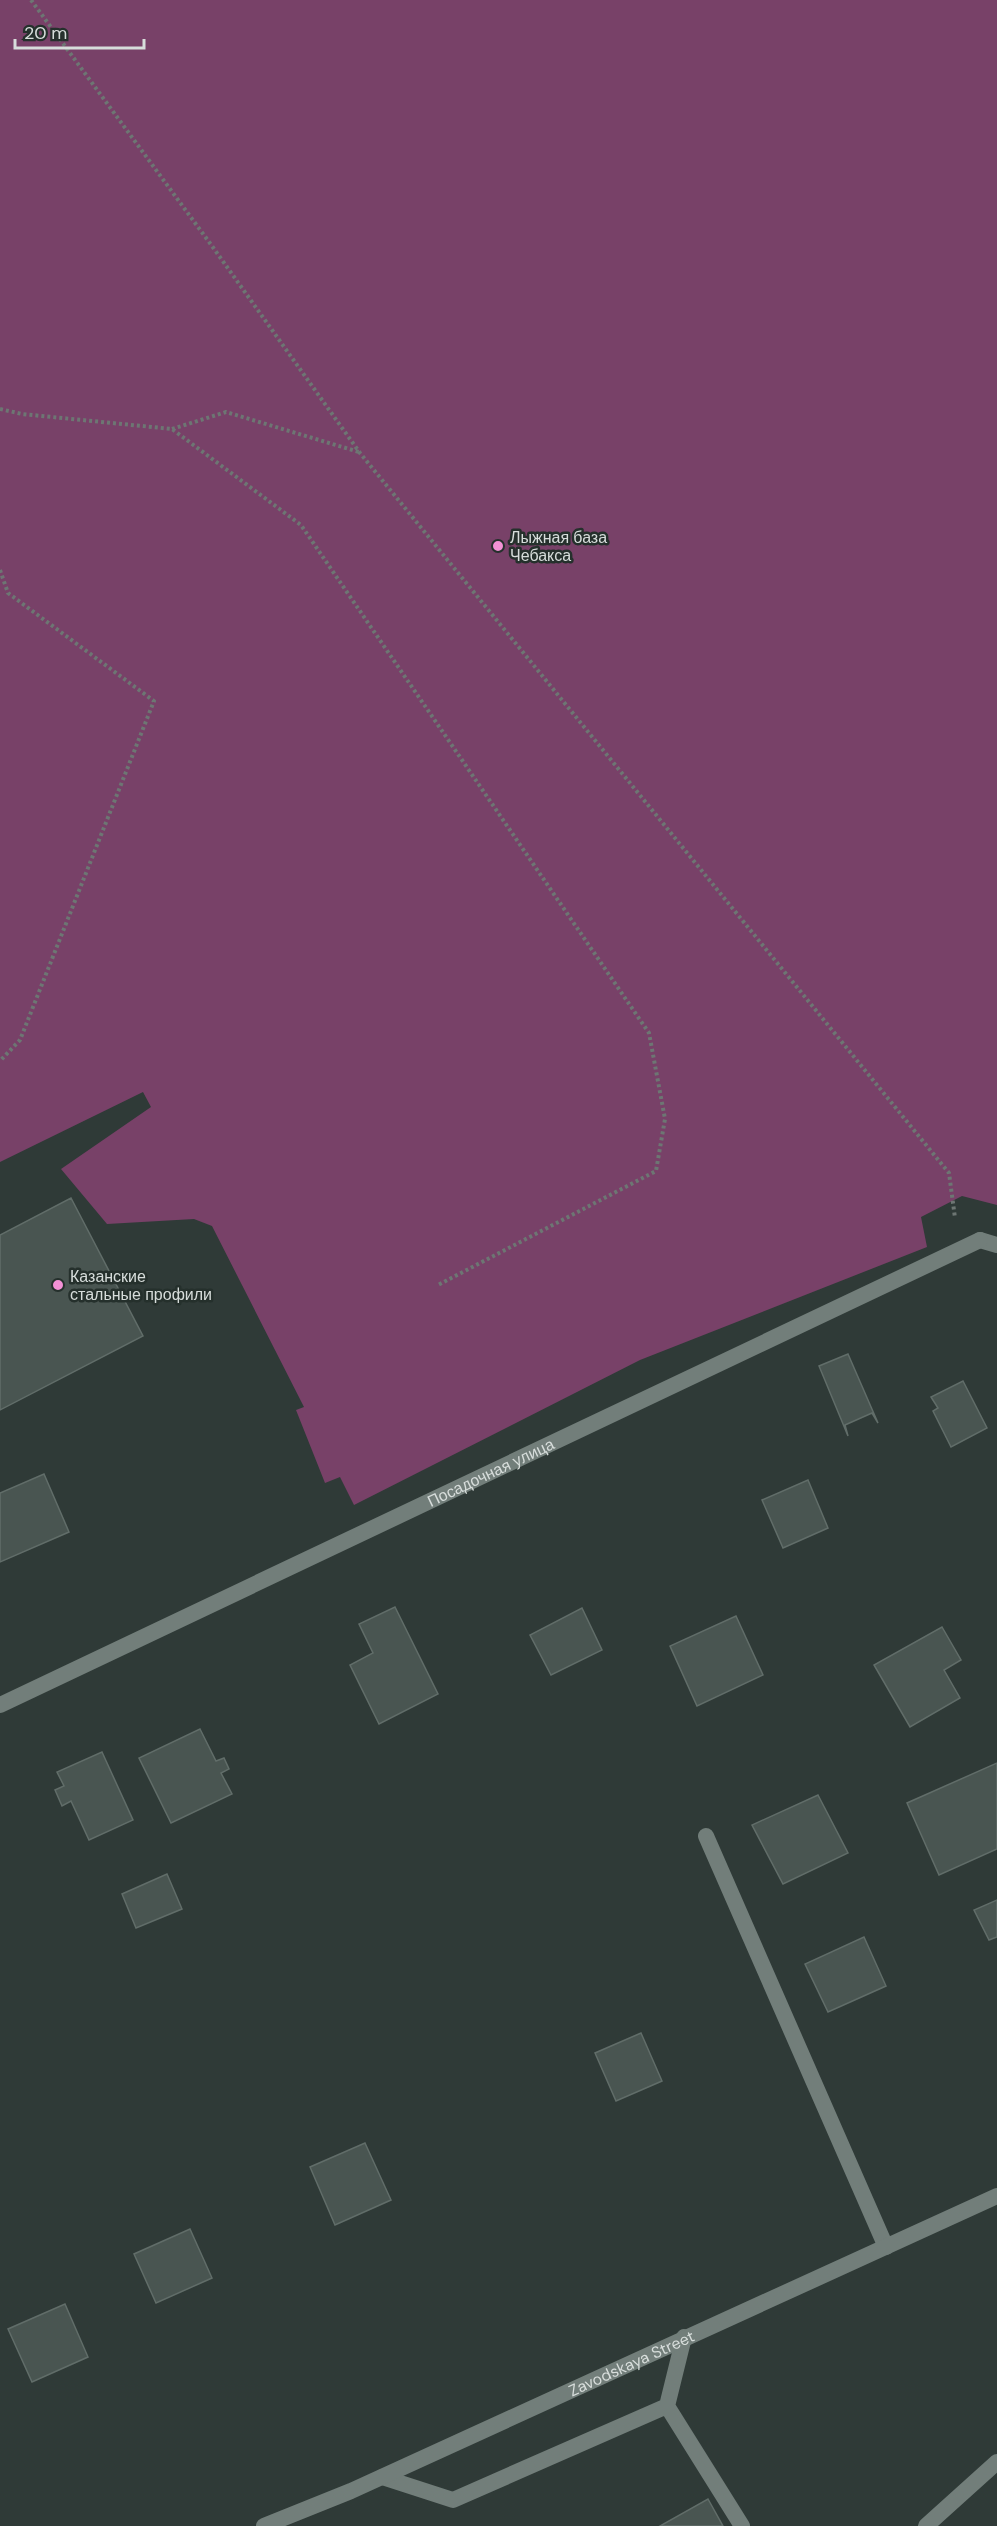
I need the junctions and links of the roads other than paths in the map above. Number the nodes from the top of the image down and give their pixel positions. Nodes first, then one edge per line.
1 (997, 1245) edge
2 (0, 1705) edge
3 (706, 1836) dead end
4 (997, 2196) edge
5 (886, 2247) junction
6 (684, 2337) junction
7 (667, 2406) junction
8 (997, 2462) edge
9 (382, 2477) junction
10 (264, 2526) edge
11 (742, 2526) edge
12 (926, 2526) edge

1 - 2 street, Посадочная улица
3 - 5 street
4 - 5 street, Zavodskaya Street
5 - 6 street, Zavodskaya Street
6 - 7 street
6 - 9 street, Zavodskaya Street
7 - 9 street
7 - 11 street
8 - 12 street
9 - 10 street, Zavodskaya Street

